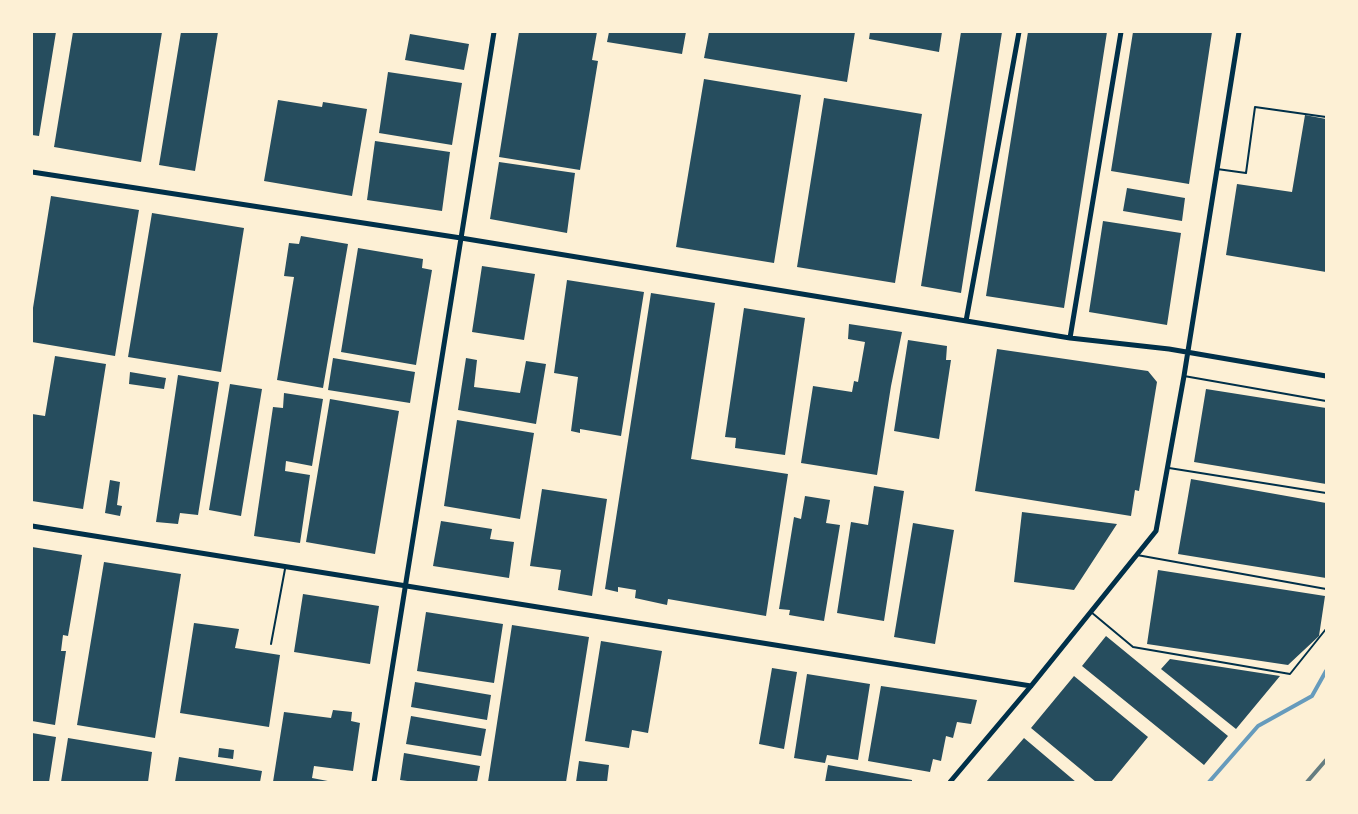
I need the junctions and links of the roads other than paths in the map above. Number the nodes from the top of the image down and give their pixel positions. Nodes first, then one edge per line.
1 (494, 32) edge
2 (1019, 32) edge
3 (1121, 32) edge
4 (1239, 32) edge
5 (1326, 117) edge
6 (1216, 169) junction
7 (32, 172) edge
8 (461, 238) junction
9 (966, 321) junction
10 (1070, 338) junction
11 (1187, 352) junction
12 (1184, 376) junction
13 (1326, 376) edge
14 (1326, 401) edge
15 (1168, 467) junction
16 (1326, 493) edge
17 (32, 526) edge
18 (1136, 555) junction
19 (286, 566) junction
20 (405, 585) junction
21 (1326, 589) edge
22 (1091, 612) junction
23 (1326, 629) edge
24 (271, 644) dead end
25 (1031, 686) junction
26 (374, 783) edge
27 (950, 783) edge

1 - 8 street
2 - 9 street
3 - 10 street
4 - 6 street
5 - 6 lane
6 - 11 street
7 - 8 street
8 - 9 street
8 - 20 street
9 - 10 street
10 - 11 street
11 - 12 street
11 - 13 street
12 - 14 lane
12 - 15 street
15 - 16 lane
15 - 18 street
17 - 19 street
18 - 21 lane
18 - 22 street
19 - 20 street
19 - 24 lane
20 - 25 street
20 - 26 street
22 - 23 lane
22 - 25 street
25 - 27 street

